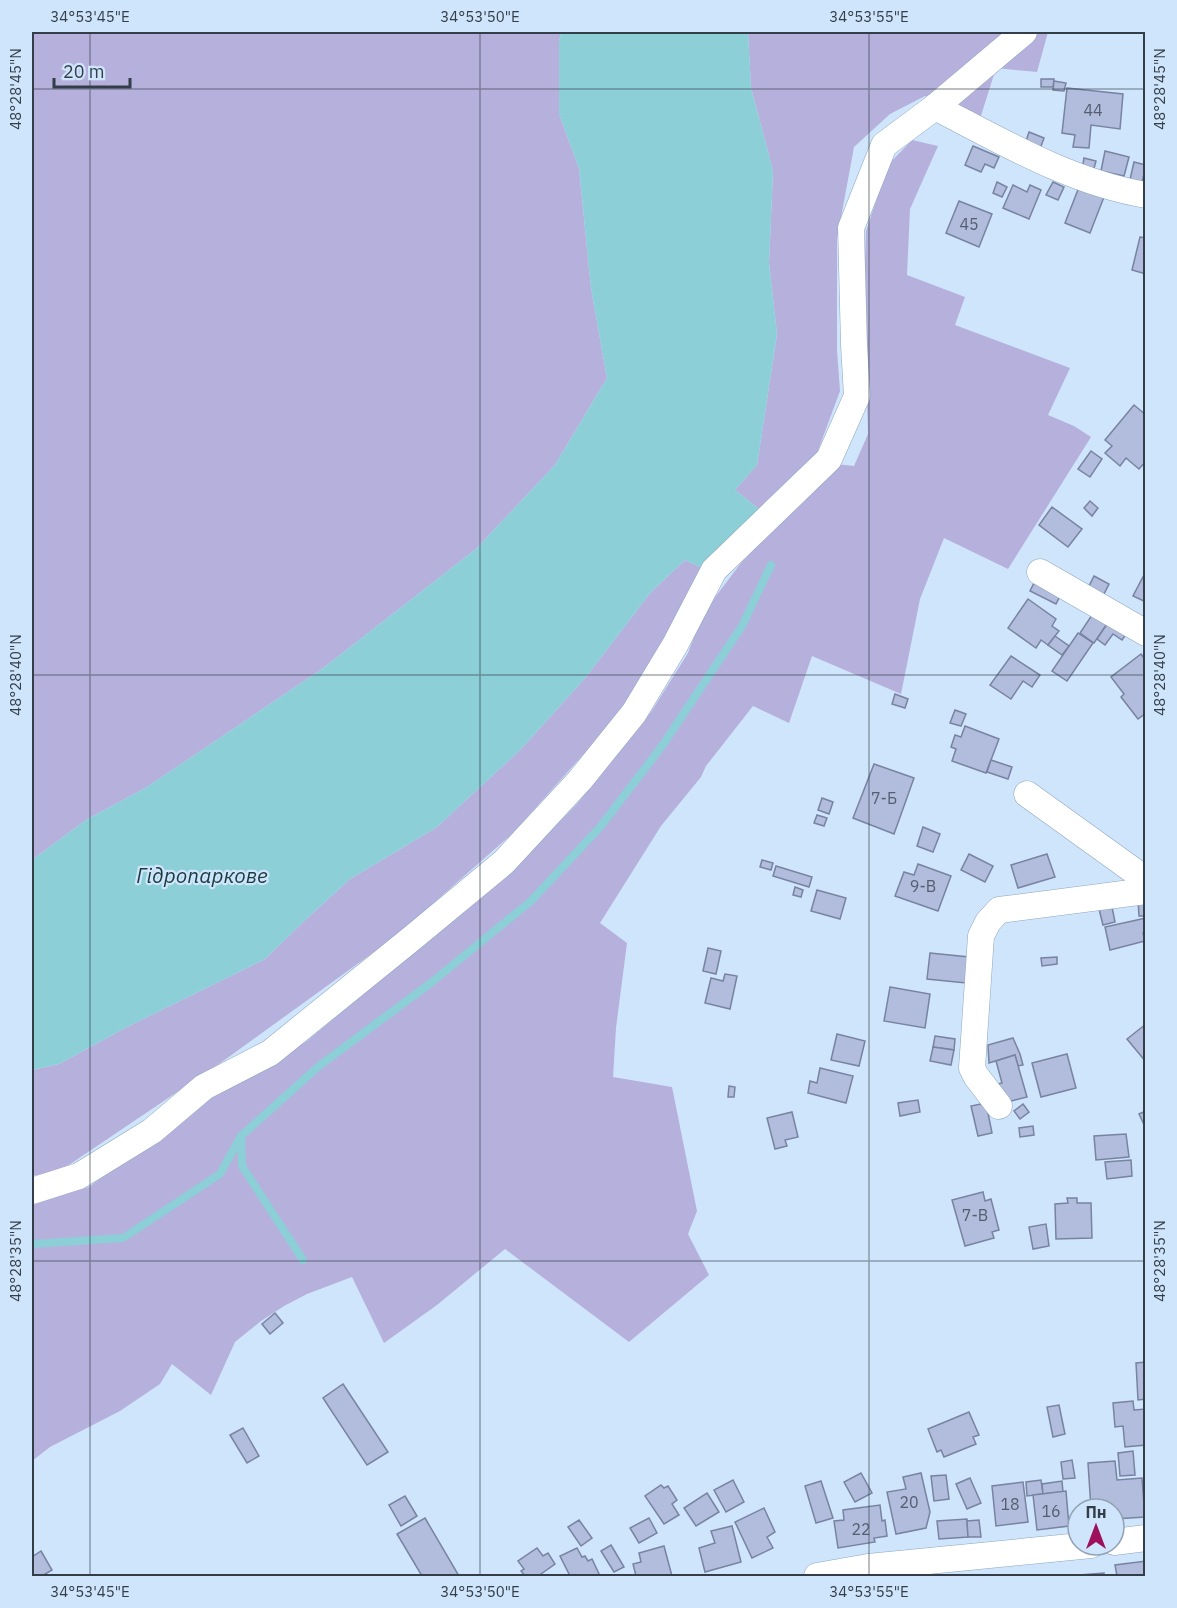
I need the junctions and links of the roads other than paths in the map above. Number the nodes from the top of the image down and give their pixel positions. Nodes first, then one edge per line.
1 (1024, 32) edge
2 (935, 107) junction
3 (1146, 195) edge
4 (1040, 572) dead end
5 (1146, 633) edge
6 (1027, 794) dead end
7 (1146, 882) edge
8 (1146, 891) edge
9 (999, 1106) dead end
10 (32, 1191) edge
11 (1146, 1538) edge
12 (1126, 1540) edge
13 (1066, 1547) edge
14 (817, 1576) edge

1 - 2 street
2 - 3 street
2 - 10 street
4 - 5 street
6 - 7 street
8 - 9 street
11 - 12 street
13 - 14 street

